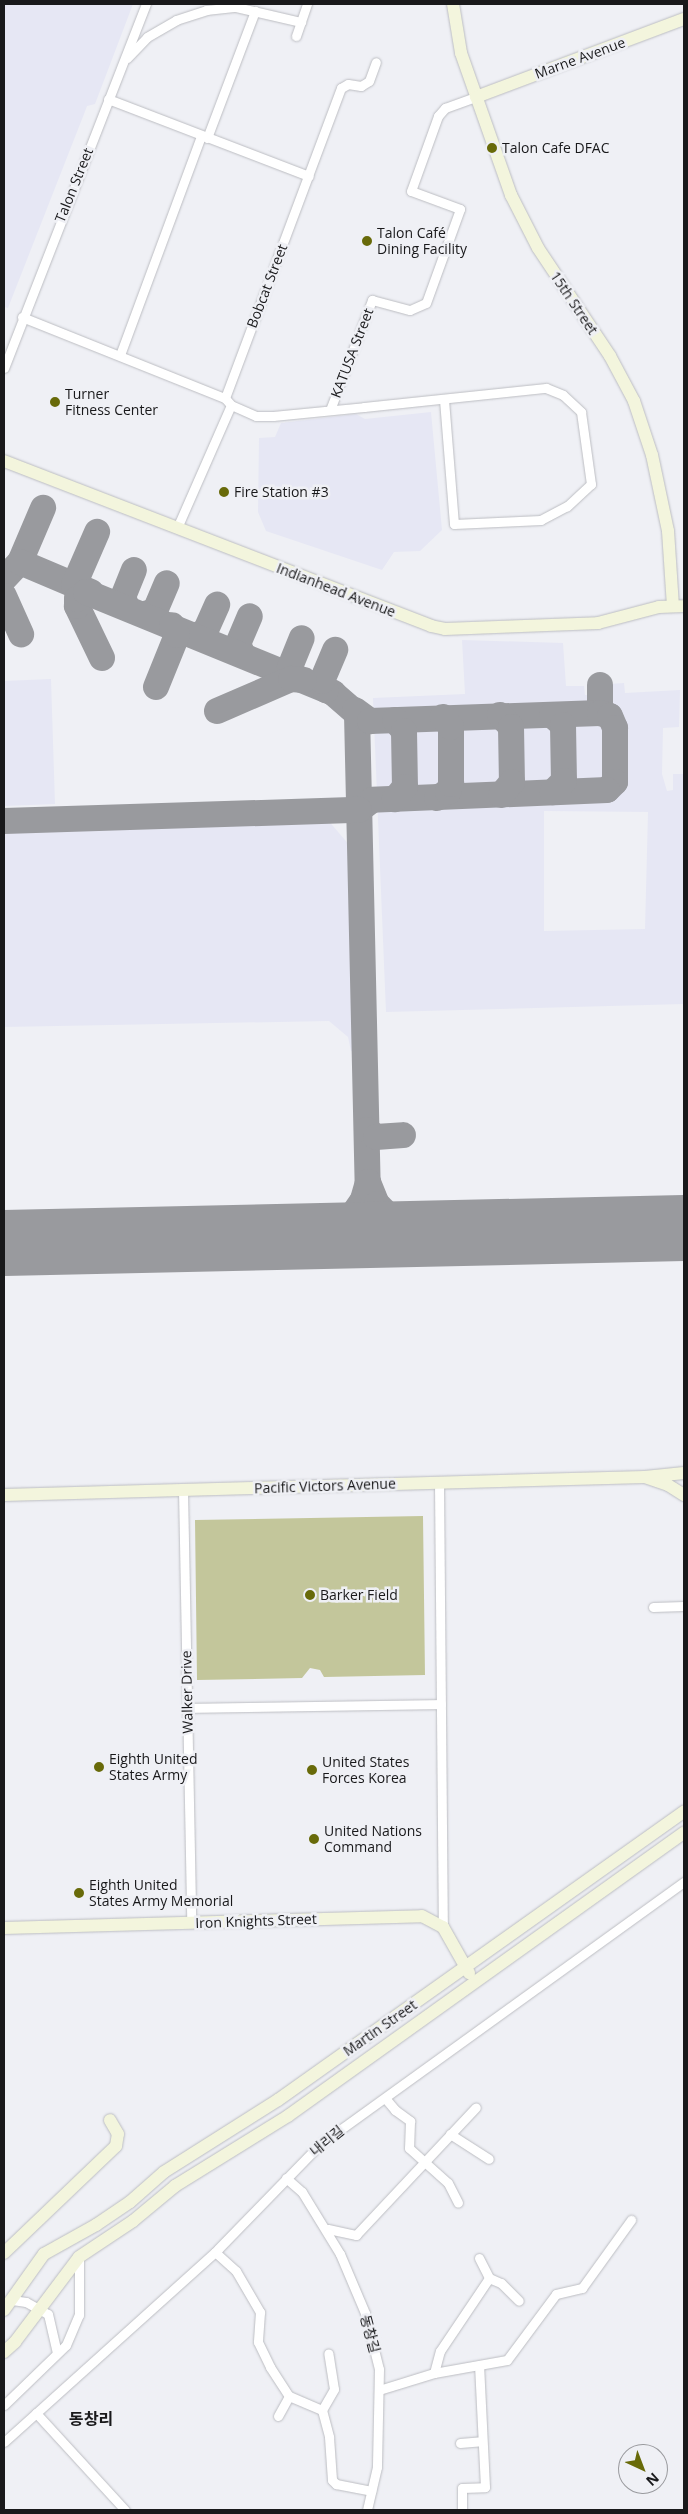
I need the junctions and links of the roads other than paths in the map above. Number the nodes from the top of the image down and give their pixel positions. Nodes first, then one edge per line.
1 (146, 4) edge
2 (307, 4) edge
3 (453, 4) edge
4 (255, 11) junction
5 (684, 19) edge
6 (300, 22) junction
7 (296, 36) dead end
8 (123, 61) junction
9 (376, 62) dead end
10 (476, 97) junction
11 (108, 99) junction
12 (204, 137) junction
13 (309, 176) junction
14 (22, 317) junction
15 (120, 355) junction
16 (4, 368) edge
17 (225, 398) junction
18 (444, 399) junction
19 (231, 405) junction
20 (330, 410) junction
21 (4, 461) edge
22 (177, 528) junction
23 (679, 606) edge
24 (684, 1472) edge
25 (645, 1478) junction
26 (439, 1483) junction
27 (183, 1490) junction
28 (4, 1495) edge
29 (684, 1495) edge
30 (684, 1606) edge
31 (653, 1608) dead end
32 (441, 1704) junction
33 (187, 1708) junction
34 (684, 1812) edge
35 (684, 1832) edge
36 (684, 1882) edge
37 (191, 1923) junction
38 (443, 1927) junction
39 (4, 1928) edge
40 (466, 1966) junction
41 (474, 1982) junction
42 (385, 2098) junction
43 (476, 2107) dead end
44 (110, 2120) dead end
45 (450, 2134) junction
46 (489, 2159) dead end
47 (425, 2161) junction
48 (286, 2178) junction
49 (458, 2203) dead end
50 (630, 2220) dead end
51 (328, 2229) junction
52 (215, 2252) junction
53 (4, 2253) edge
54 (79, 2258) junction
55 (479, 2258) dead end
56 (489, 2278) junction
57 (12, 2300) junction
58 (520, 2301) dead end
59 (40, 2308) junction
60 (4, 2310) edge
61 (4, 2352) edge
62 (58, 2353) junction
63 (328, 2353) dead end
64 (479, 2365) junction
65 (434, 2374) junction
66 (379, 2390) junction
67 (289, 2396) junction
68 (4, 2405) edge
69 (322, 2410) junction
70 (36, 2413) junction
71 (278, 2416) dead end
72 (481, 2441) junction
73 (4, 2442) edge
74 (460, 2443) dead end
75 (371, 2492) junction
76 (125, 2510) edge
77 (367, 2510) edge
78 (462, 2510) edge

1 - 8 street, Talon Street
2 - 6 street
3 - 10 main road, 15th Street
4 - 6 street
4 - 8 street
4 - 12 street
5 - 10 main road, Marne Avenue
6 - 7 street
8 - 11 street, Talon Street
9 - 13 street, Bobcat Street
10 - 20 street, KATUSA Street
10 - 23 main road, 15th Street
11 - 12 street
11 - 14 street, Talon Street
12 - 13 street
12 - 15 street
13 - 17 street, Bobcat Street
14 - 15 street
14 - 16 street, Talon Street
15 - 17 street
17 - 19 street
18 - 18 street
18 - 20 street
19 - 20 street
19 - 22 street
21 - 22 main road, Indianhead Avenue
22 - 23 main road, Indianhead Avenue
24 - 25 main road
25 - 26 main road, Pacific Victors Avenue
25 - 29 main road
26 - 27 main road, Pacific Victors Avenue
26 - 32 street
27 - 28 main road, Pacific Victors Avenue
27 - 33 street, Walker Drive
30 - 31 street
32 - 33 street
32 - 38 street
33 - 37 street, Walker Drive
34 - 40 main road, Martin Street
35 - 41 main road, Martin Street
36 - 42 street, 내리길
37 - 38 main road, Iron Knights Street
37 - 39 main road, Iron Knights Street
38 - 40 main road
40 - 41 main road
40 - 57 main road, Martin Street
41 - 54 main road, Martin Street
42 - 47 street
42 - 48 street, 내리길
43 - 45 street
44 - 53 main road
45 - 46 street
45 - 47 street
47 - 49 street
47 - 51 street
48 - 51 street, 동창길
48 - 52 street, 내리길
50 - 64 street
51 - 66 street, 동창길
52 - 67 street
52 - 70 street, 내리길
54 - 59 main road, Martin Street
54 - 62 street
55 - 56 street
56 - 58 street
56 - 65 street
57 - 59 street
57 - 60 main road, Martin Street
59 - 61 main road, Martin Street
59 - 62 street
62 - 68 street
63 - 69 street
64 - 65 street
64 - 72 street
65 - 66 street
66 - 75 street, 동창길
67 - 69 street
67 - 71 street
69 - 75 street
70 - 73 street, 내리길
70 - 76 street
72 - 74 street
72 - 78 street
75 - 77 street, 동창길

